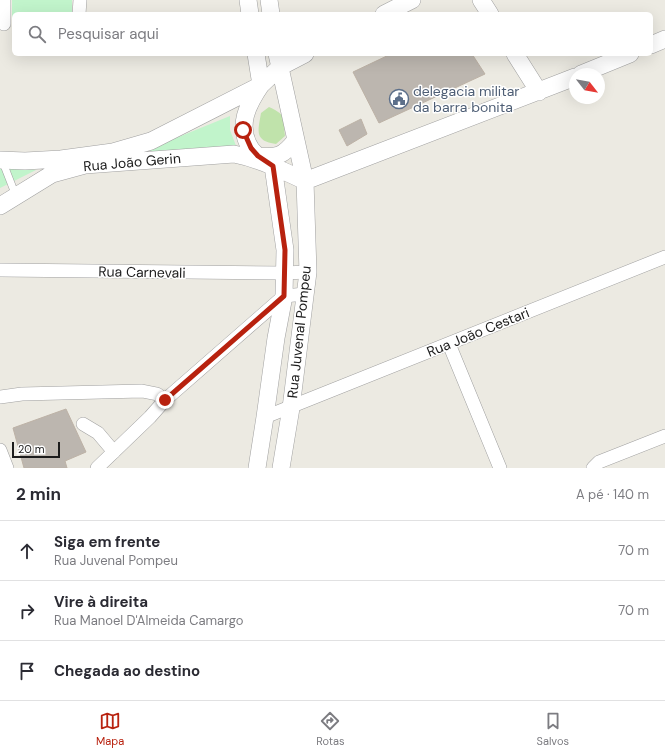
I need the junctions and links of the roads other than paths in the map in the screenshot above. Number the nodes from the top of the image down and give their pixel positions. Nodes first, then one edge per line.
1 (4, 0) edge
2 (80, 0) edge
3 (248, 0) edge
4 (269, 0) edge
5 (412, 0) edge
6 (481, 0) edge
7 (79, 12) edge
8 (250, 12) edge
9 (271, 12) edge
10 (388, 12) edge
11 (489, 12) edge
12 (6, 24) edge
13 (665, 40) edge
14 (653, 44) edge
15 (256, 56) edge
16 (296, 56) edge
17 (516, 56) edge
18 (625, 56) edge
19 (279, 60) edge
20 (596, 68) edge
21 (569, 80) edge
22 (261, 85) junction
23 (539, 92) junction
24 (295, 141) junction
25 (258, 156) junction
26 (1, 160) edge
27 (273, 166) junction
28 (305, 180) junction
29 (16, 196) junction
30 (0, 206) edge
31 (665, 257) edge
32 (0, 270) edge
33 (308, 272) junction
34 (284, 274) junction
35 (305, 294) junction
36 (284, 296) junction
37 (449, 344) junction
38 (0, 397) edge
39 (165, 400) junction
40 (291, 408) junction
41 (265, 417) junction
42 (83, 424) dead end
43 (665, 436) edge
44 (0, 450) edge
45 (114, 452) junction
46 (103, 466) edge
47 (7, 468) edge
48 (257, 468) edge
49 (281, 468) edge
50 (500, 468) edge
51 (593, 468) edge

1 - 12 street
2 - 7 street
3 - 8 street
4 - 9 street
5 - 10 street
6 - 11 street
13 - 14 street
15 - 22 street
16 - 19 street
17 - 23 street
18 - 20 street
19 - 22 street
19 - 24 street, Rua Juvenal Pompeu
21 - 23 street
22 - 25 street
22 - 26 street
23 - 28 street
24 - 25 street
24 - 28 street, Rua Juvenal Pompeu
25 - 27 street
26 - 29 lane
27 - 28 street
27 - 29 street, Rua João Gerin
27 - 34 street, Rua Juvenal Pompeu
28 - 33 street, Rua Juvenal Pompeu
29 - 30 street, Rua João Gerin
31 - 37 street, Rua João Cestari
32 - 34 street, Rua Carnevali
33 - 34 street, Rua Carnevali
33 - 35 street, Rua Juvenal Pompeu
34 - 36 street, Rua Juvenal Pompeu
35 - 36 street
35 - 40 street, Rua Juvenal Pompeu
36 - 39 street
36 - 41 street, Rua Juvenal Pompeu
37 - 40 street, Rua João Cestari
37 - 50 street
38 - 39 street
39 - 45 street
40 - 41 street, Rua João Cestari
40 - 49 street, Rua Juvenal Pompeu
41 - 48 street, Rua Juvenal Pompeu
42 - 45 street
43 - 51 street
44 - 47 street
45 - 46 street

